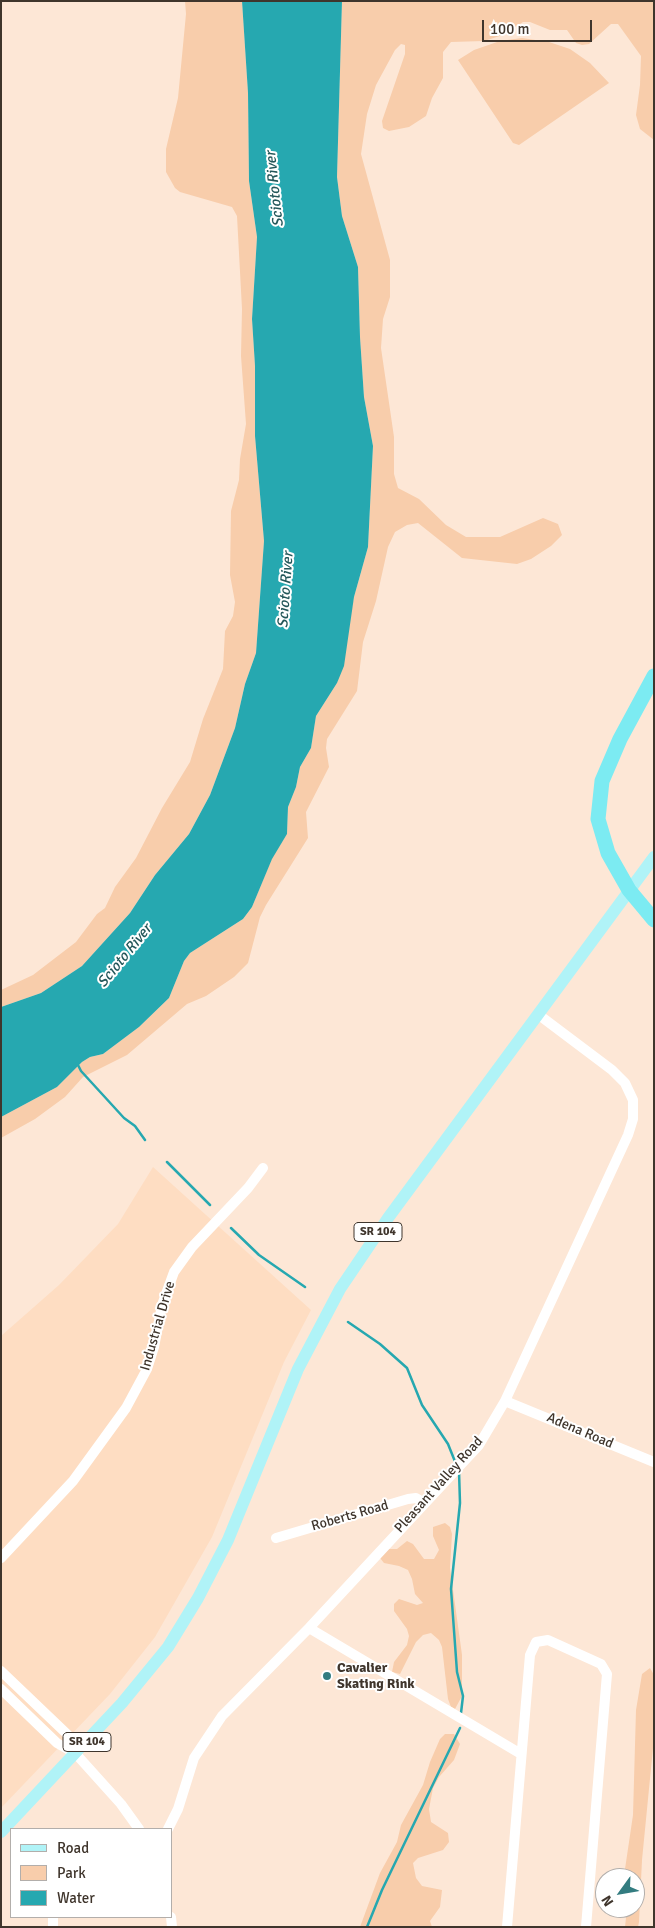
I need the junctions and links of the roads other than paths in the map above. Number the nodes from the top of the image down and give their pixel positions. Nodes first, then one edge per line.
1 (654, 676) edge
2 (654, 857) edge
3 (629, 890) junction
4 (654, 920) edge
5 (539, 1016) junction
6 (263, 1168) dead end
7 (505, 1401) junction
8 (654, 1462) edge
9 (424, 1502) junction
10 (276, 1538) dead end
11 (1, 1558) edge
12 (309, 1628) junction
13 (1, 1671) edge
14 (1, 1689) edge
15 (76, 1754) junction
16 (521, 1754) junction
17 (138, 1828) edge
18 (168, 1828) edge
19 (1, 1832) edge
20 (507, 1927) edge
21 (586, 1927) edge

1 - 3 highway
2 - 3 main road, SR 104
3 - 4 highway
3 - 5 main road, SR 104
5 - 7 street, Pleasant Valley Road
5 - 15 main road, SR 104
6 - 11 street, Industrial Drive
7 - 8 street, Adena Road
7 - 9 street, Pleasant Valley Road
9 - 10 street, Roberts Road
9 - 12 street, Pleasant Valley Road
12 - 16 street
12 - 18 street, Pleasant Valley Road
13 - 15 street
14 - 15 street
15 - 17 street
15 - 19 main road, SR 104
16 - 20 street
16 - 21 street

